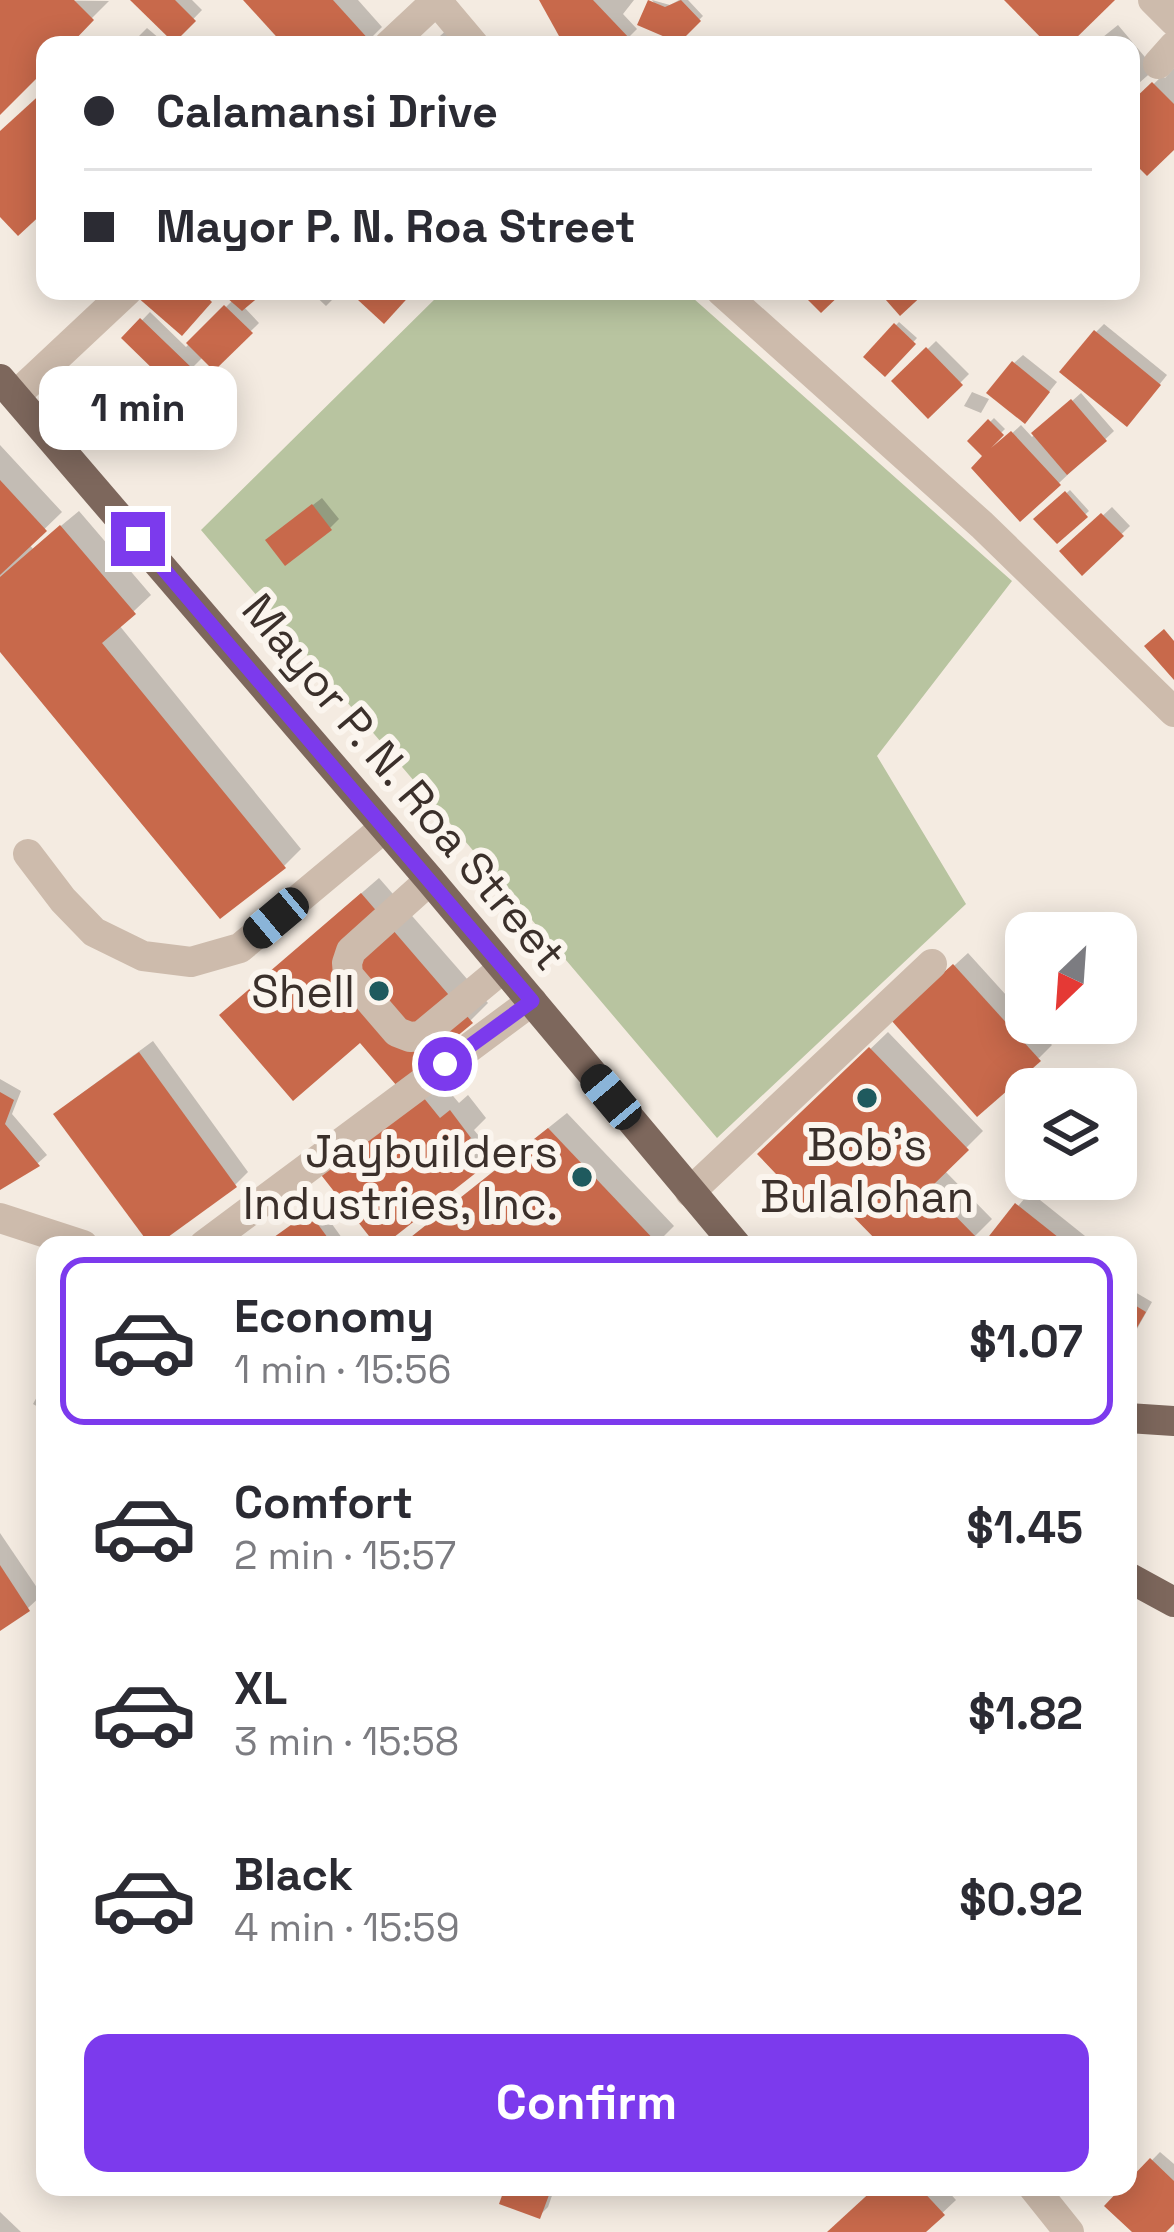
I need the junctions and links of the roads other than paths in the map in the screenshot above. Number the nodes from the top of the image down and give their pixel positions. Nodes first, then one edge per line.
1 (437, 0) edge
2 (1153, 0) edge
3 (1174, 21) edge
4 (399, 36) edge
5 (467, 36) edge
6 (116, 300) edge
7 (732, 300) edge
8 (8, 388) edge
9 (1174, 712) edge
10 (385, 827) junction
11 (28, 854) dead end
12 (430, 880) junction
13 (932, 964) dead end
14 (502, 968) junction
15 (532, 1001) junction
16 (690, 1192) junction
17 (0, 1218) edge
18 (55, 1236) edge
19 (216, 1236) edge
20 (728, 1236) edge
21 (1137, 1419) edge
22 (1174, 1421) edge
23 (1137, 1582) edge
24 (1174, 1602) edge
25 (1041, 2196) edge
26 (1069, 2232) edge

1 - 4 street
1 - 5 street
2 - 3 street
6 - 8 street
7 - 9 street
8 - 10 main road, Mayor P. N. Roa Street
10 - 11 street
10 - 12 main road, Mayor P. N. Roa Street
12 - 14 main road, Mayor P. N. Roa Street
12 - 14 street
13 - 16 street
14 - 15 main road, Mayor P. N. Roa Street
15 - 16 main road, Mayor P. N. Roa Street
15 - 19 street
16 - 20 main road, Mayor P. N. Roa Street
17 - 18 street
21 - 22 main road
23 - 24 main road
25 - 26 street

